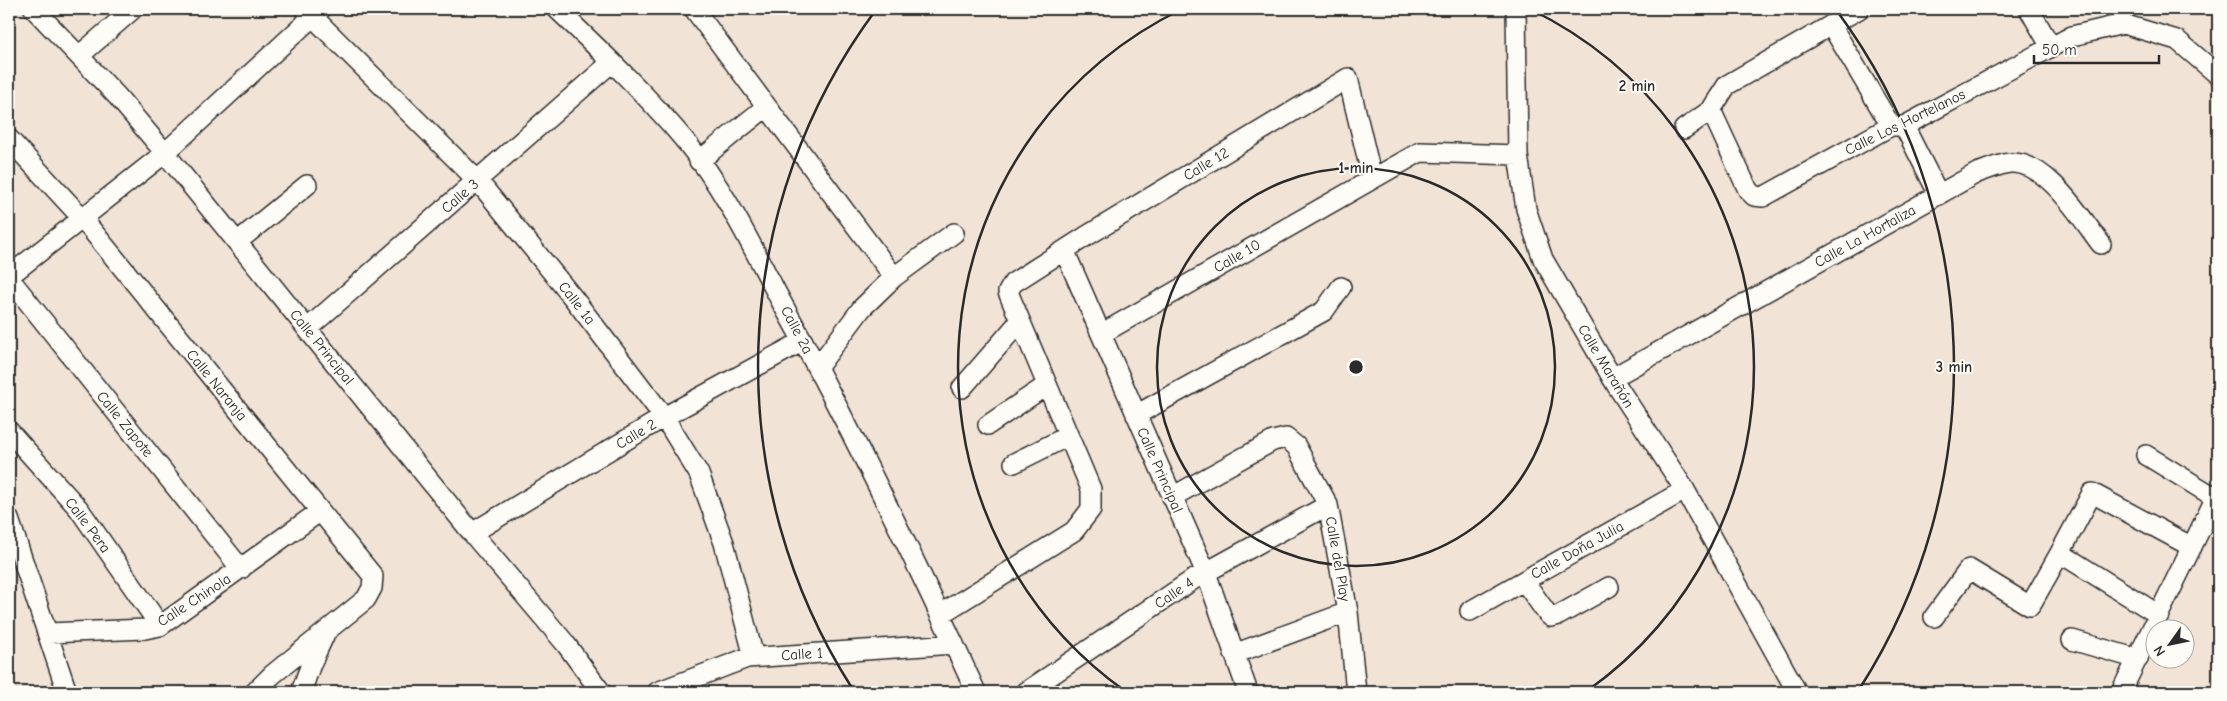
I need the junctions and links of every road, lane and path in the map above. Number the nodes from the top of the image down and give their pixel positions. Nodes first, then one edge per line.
1 (34, 9) edge
2 (134, 9) edge
3 (557, 9) edge
4 (694, 9) edge
5 (1516, 9) edge
6 (1859, 9) edge
7 (2029, 9) edge
8 (313, 11) edge
9 (1832, 25) junction
10 (2051, 47) junction
11 (78, 56) junction
12 (612, 62) junction
13 (2218, 75) edge
14 (766, 107) junction
15 (1711, 110) junction
16 (1898, 126) junction
17 (1684, 129) dead end
18 (9, 139) edge
19 (165, 153) junction
20 (1518, 155) junction
21 (700, 161) junction
22 (1372, 178) junction
23 (478, 181) junction
24 (307, 185) dead end
25 (1939, 195) junction
26 (82, 218) junction
27 (954, 233) dead end
28 (237, 242) junction
29 (2101, 244) dead end
30 (1065, 252) junction
31 (894, 277) junction
32 (9, 278) edge
33 (1341, 287) dead end
34 (1020, 321) junction
35 (307, 329) junction
36 (1101, 334) junction
37 (803, 341) junction
38 (817, 368) junction
39 (1612, 378) junction
40 (1047, 385) junction
41 (962, 388) dead end
42 (1136, 415) junction
43 (664, 417) junction
44 (988, 425) dead end
45 (9, 431) edge
46 (1068, 436) junction
47 (2146, 455) dead end
48 (1014, 463) dead end
49 (1685, 490) junction
50 (2217, 496) edge
51 (1172, 498) junction
52 (1328, 506) junction
53 (319, 512) junction
54 (9, 519) edge
55 (472, 533) junction
56 (2192, 547) junction
57 (2060, 553) junction
58 (240, 569) junction
59 (1206, 573) junction
60 (1524, 580) junction
61 (1609, 587) dead end
62 (1470, 610) dead end
63 (1348, 612) junction
64 (941, 614) junction
65 (2159, 615) junction
66 (1934, 617) dead end
67 (160, 626) junction
68 (327, 630) junction
69 (48, 633) junction
70 (2072, 640) dead end
71 (954, 644) junction
72 (1234, 654) junction
73 (754, 657) junction
74 (2138, 659) junction
75 (67, 692) edge
76 (255, 692) edge
77 (302, 692) edge
78 (601, 692) edge
79 (656, 692) edge
80 (976, 692) edge
81 (1026, 692) edge
82 (1248, 692) edge
83 (1356, 692) edge
84 (1797, 692) edge
85 (2121, 692) edge

1 - 11 street, Calle Principal
2 - 11 street
3 - 12 street, Calle 2a
4 - 14 street
5 - 20 street, Calle Marañón
6 - 9 street
7 - 10 street
8 - 19 street
8 - 23 street, Calle 1a
9 - 15 street
9 - 16 street
10 - 13 street, Calle Los Hortelanos
10 - 16 street, Calle Los Hortelanos
11 - 19 street, Calle Principal
12 - 21 street, Calle 2a
12 - 23 street, Calle 3
14 - 21 street
14 - 31 street
15 - 16 street, Calle Los Hortelanos
15 - 17 street
16 - 25 street
18 - 26 street, Calle Naranja
19 - 26 street
19 - 28 street, Calle Principal
20 - 22 street, Calle 10
20 - 39 street, Calle Marañón
21 - 37 street, Calle 2a
22 - 30 street, Calle 12
22 - 36 street, Calle 10
23 - 35 street, Calle 3
23 - 43 street, Calle 1a
24 - 28 street
25 - 29 street, Calle La Hortaliza
25 - 39 street, Calle La Hortaliza
26 - 32 street
26 - 53 street, Calle Naranja
27 - 31 street
28 - 35 street, Calle Principal
30 - 34 street, Calle 12
30 - 36 street, Calle Principal
31 - 38 street
32 - 58 street, Calle Zapote
33 - 42 street
34 - 40 street
34 - 41 street
35 - 55 street, Calle Principal
36 - 42 street, Calle Principal
37 - 38 street, Calle 2a
37 - 43 street, Calle 2
38 - 64 street, Calle 2a
39 - 49 street, Calle Marañón
40 - 44 street
40 - 46 street
42 - 51 street, Calle Principal
43 - 55 street, Calle 2
43 - 73 street, Calle 1a
45 - 67 street, Calle Pera
46 - 48 street
46 - 64 street
47 - 50 street
49 - 60 street, Calle Doña Julia
49 - 84 street, Calle Marañón
50 - 56 street
51 - 52 street, Calle del Play
51 - 59 street, Calle Principal
52 - 59 street, Calle 4
52 - 63 street, Calle del Play
53 - 58 street, Calle Chinola
53 - 68 street, Calle Naranja
54 - 69 street
55 - 78 street, Calle Principal
56 - 57 street
56 - 65 street
57 - 65 street
57 - 66 street
58 - 67 street, Calle Chinola
59 - 72 street, Calle Principal
59 - 81 street, Calle 4
60 - 61 street
60 - 62 street, Calle Doña Julia
63 - 72 street
63 - 83 street, Calle del Play
64 - 71 street, Calle 2a
65 - 74 street
67 - 69 street, Calle Chinola
68 - 76 street
68 - 77 street
69 - 75 street
70 - 74 street
71 - 73 street, Calle 1
71 - 80 street, Calle 2a
72 - 82 street, Calle Principal
73 - 79 street, Calle 1
74 - 85 street

